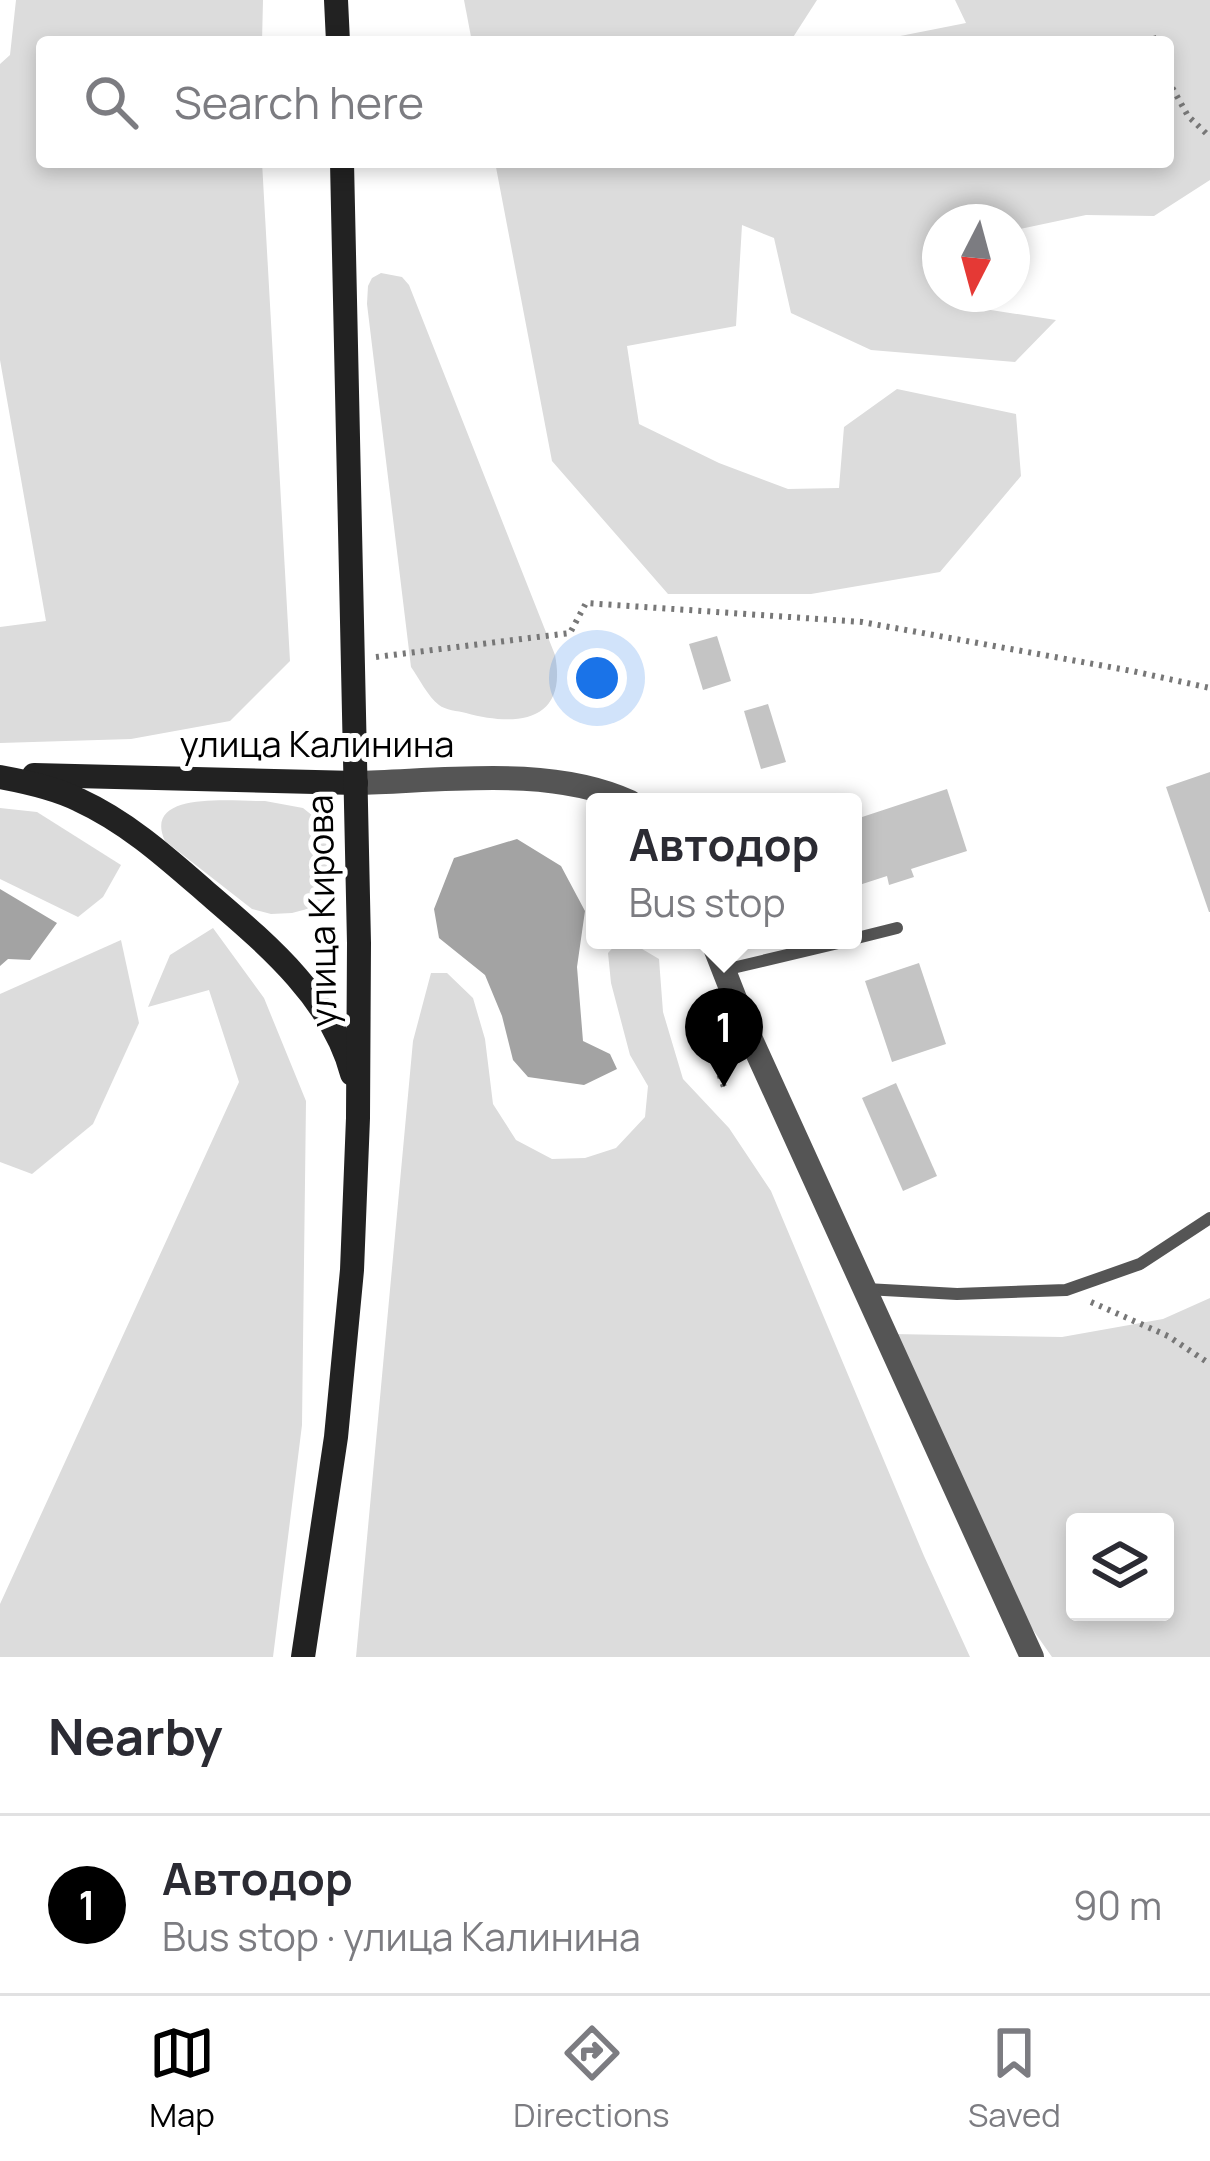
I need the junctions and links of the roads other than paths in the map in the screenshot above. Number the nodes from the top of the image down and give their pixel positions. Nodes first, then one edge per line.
1 (336, 0) edge
2 (338, 36) edge
3 (342, 168) edge
4 (0, 776) edge
5 (356, 783) junction
6 (603, 793) edge
7 (897, 928) dead end
8 (862, 937) edge
9 (715, 949) edge
10 (813, 949) edge
11 (723, 970) junction
12 (358, 1118) junction
13 (1210, 1218) edge
14 (866, 1289) junction
15 (304, 1657) edge
16 (1032, 1657) edge

1 - 2 main road
3 - 5 main road, улица Кирова
4 - 5 main road, улица Калинина
4 - 12 main road
5 - 6 street, улица Калинина
5 - 12 main road, улица Кирова
7 - 8 lane
9 - 11 street
10 - 11 lane
11 - 14 street
12 - 15 main road, улица Кирова
13 - 14 lane
14 - 16 street

